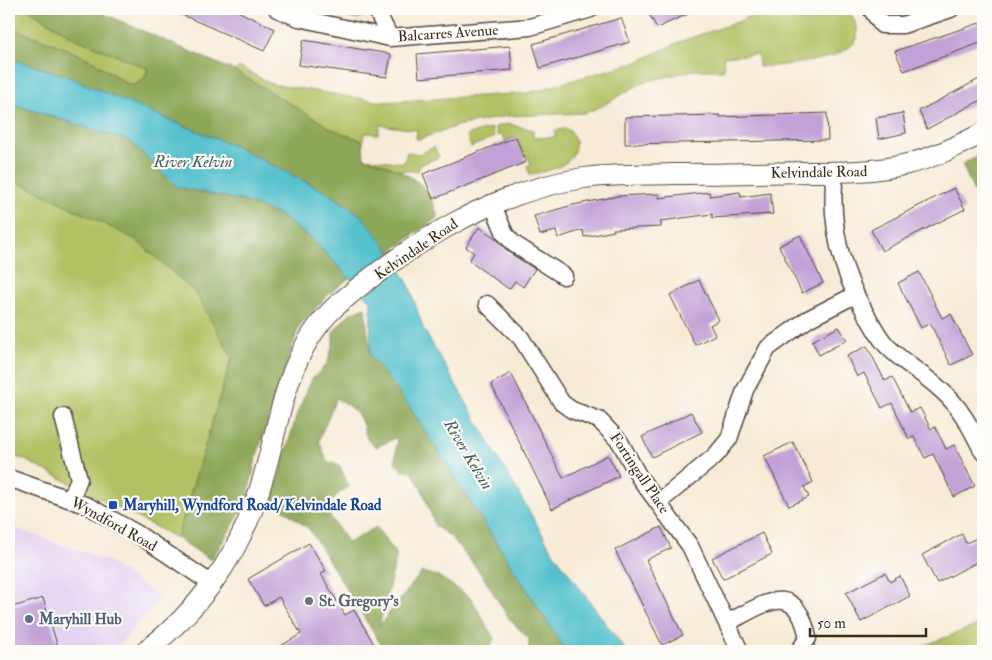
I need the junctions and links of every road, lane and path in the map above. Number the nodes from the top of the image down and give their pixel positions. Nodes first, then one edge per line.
1 (277, 9) edge
2 (376, 9) edge
3 (591, 9) edge
4 (871, 9) edge
5 (952, 9) edge
6 (390, 38) junction
7 (981, 139) edge
8 (834, 172) junction
9 (492, 203) junction
10 (564, 276) dead end
11 (855, 295) junction
12 (487, 304) dead end
13 (63, 417) dead end
14 (983, 452) edge
15 (9, 478) edge
16 (71, 499) junction
17 (659, 502) junction
18 (212, 584) junction
19 (727, 623) junction
20 (146, 651) edge
21 (740, 651) edge
22 (799, 651) edge

1 - 6 street, Balcarres Avenue
2 - 6 street
3 - 6 street, Balcarres Avenue
4 - 5 street
7 - 8 street, Kelvindale Road
8 - 9 street, Kelvindale Road
8 - 11 street
9 - 10 street
9 - 18 street, Kelvindale Road
11 - 14 street
11 - 17 street
12 - 17 street, Fortingall Place
13 - 16 street
15 - 16 street, Wyndford Road
16 - 18 street, Wyndford Road
17 - 19 street, Fortingall Place
18 - 20 street, Kelvindale Road
19 - 21 street, Fortingall Place
19 - 22 street

